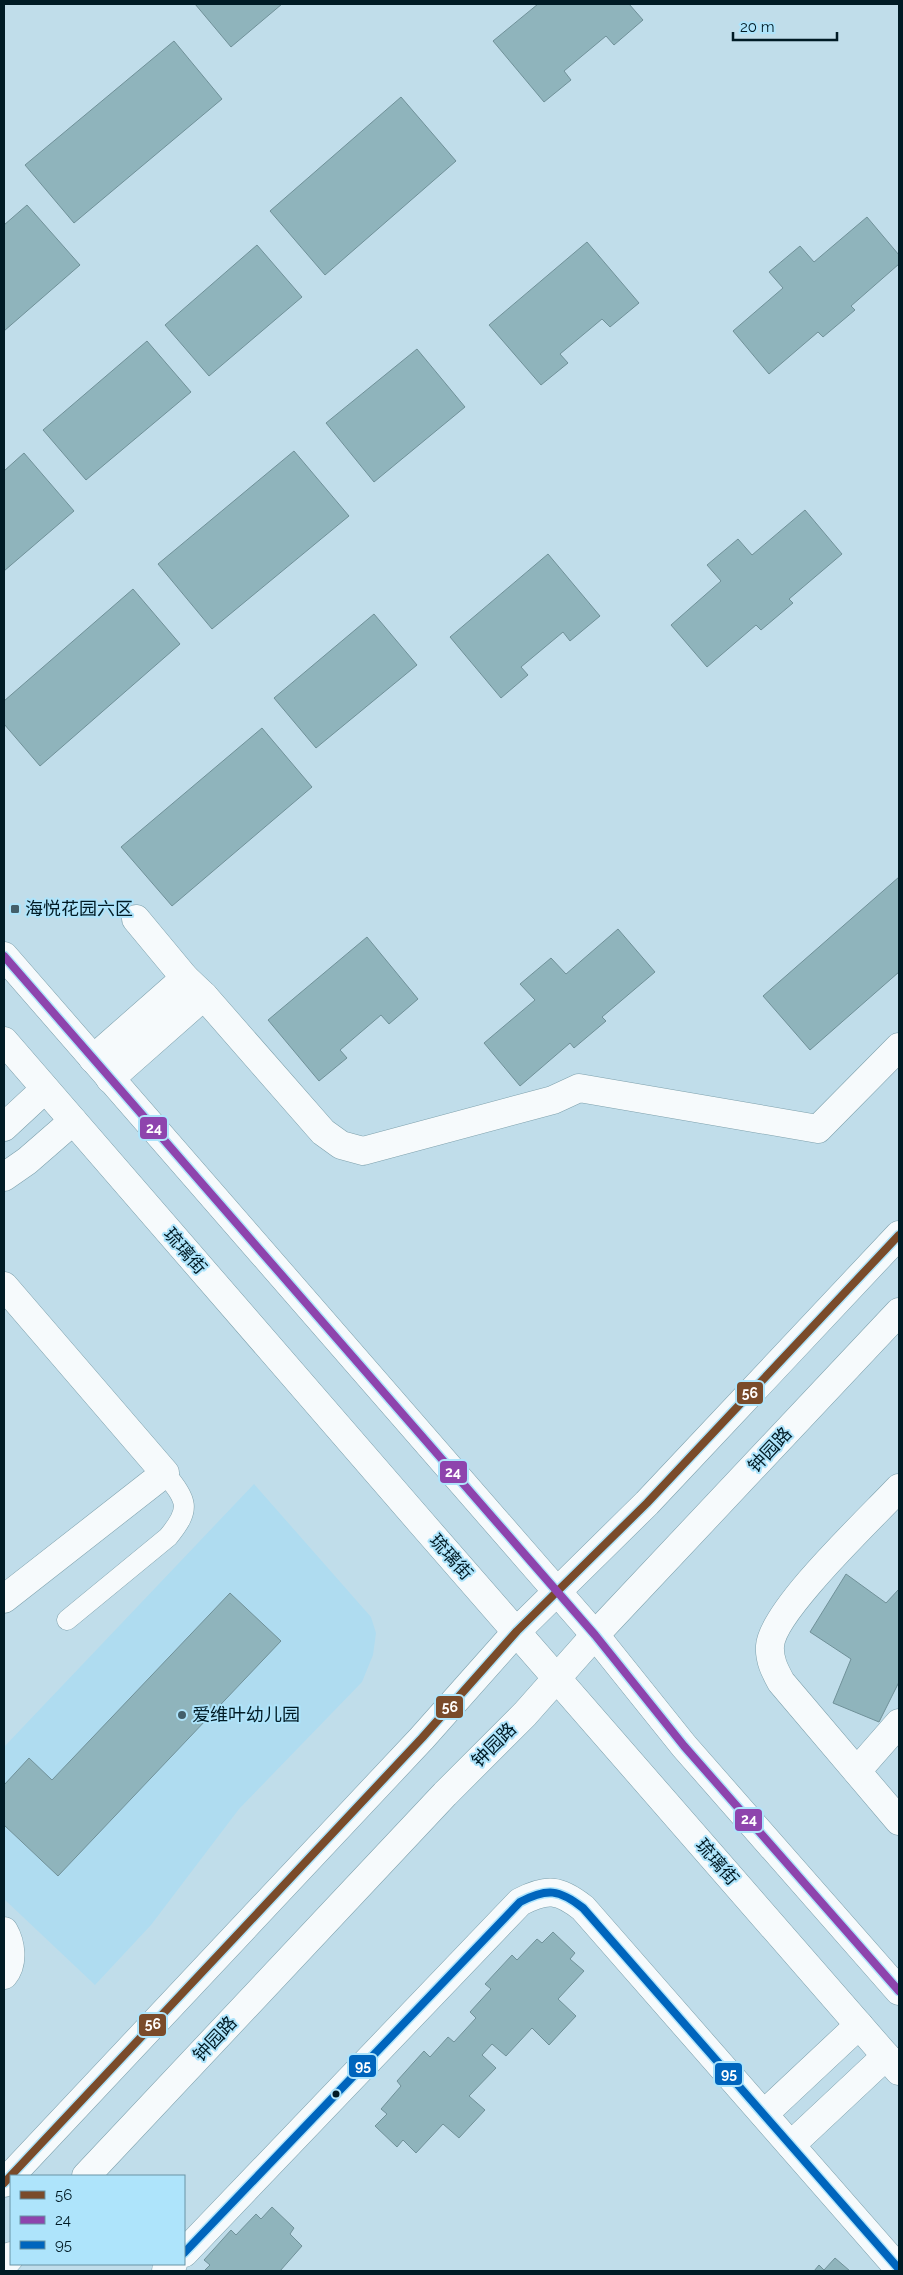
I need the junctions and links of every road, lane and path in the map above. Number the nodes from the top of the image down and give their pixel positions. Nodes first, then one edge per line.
1 (136, 919) dead end
2 (4, 956) edge
3 (194, 987) junction
4 (4, 1041) edge
5 (899, 1047) edge
6 (102, 1069) junction
7 (45, 1089) junction
8 (73, 1121) junction
9 (4, 1127) edge
10 (4, 1177) edge
11 (899, 1234) edge
12 (4, 1286) edge
13 (899, 1312) edge
14 (166, 1473) junction
15 (899, 1488) edge
16 (556, 1591) junction
17 (4, 1599) edge
18 (67, 1620) dead end
19 (517, 1630) junction
20 (594, 1635) junction
21 (557, 1679) junction
22 (899, 1722) edge
23 (857, 1771) junction
24 (899, 1821) edge
25 (4, 1931) edge
26 (4, 1975) edge
27 (899, 1991) edge
28 (859, 2025) junction
29 (893, 2064) edge
30 (764, 2114) junction
31 (791, 2145) junction
32 (12, 2175) edge
33 (87, 2175) edge
34 (185, 2252) edge
35 (899, 2269) edge

1 - 3 main road
2 - 6 main road
3 - 5 main road
3 - 6 main road
4 - 7 main road, 琉璃街
6 - 16 main road
7 - 8 main road, 琉璃街
7 - 9 main road
8 - 10 main road
8 - 19 main road, 琉璃街
11 - 16 main road
12 - 14 main road
13 - 20 main road, 钟园路
14 - 17 main road
14 - 18 lane
15 - 23 main road
16 - 19 main road
16 - 20 main road
19 - 21 main road, 琉璃街
19 - 32 main road
20 - 21 main road, 钟园路
20 - 27 main road
21 - 28 main road, 琉璃街
21 - 33 main road, 钟园路
22 - 23 main road
23 - 24 main road
25 - 26 main road
28 - 29 main road, 琉璃街
28 - 30 main road
29 - 31 main road
30 - 31 main road
30 - 34 main road
31 - 35 main road

